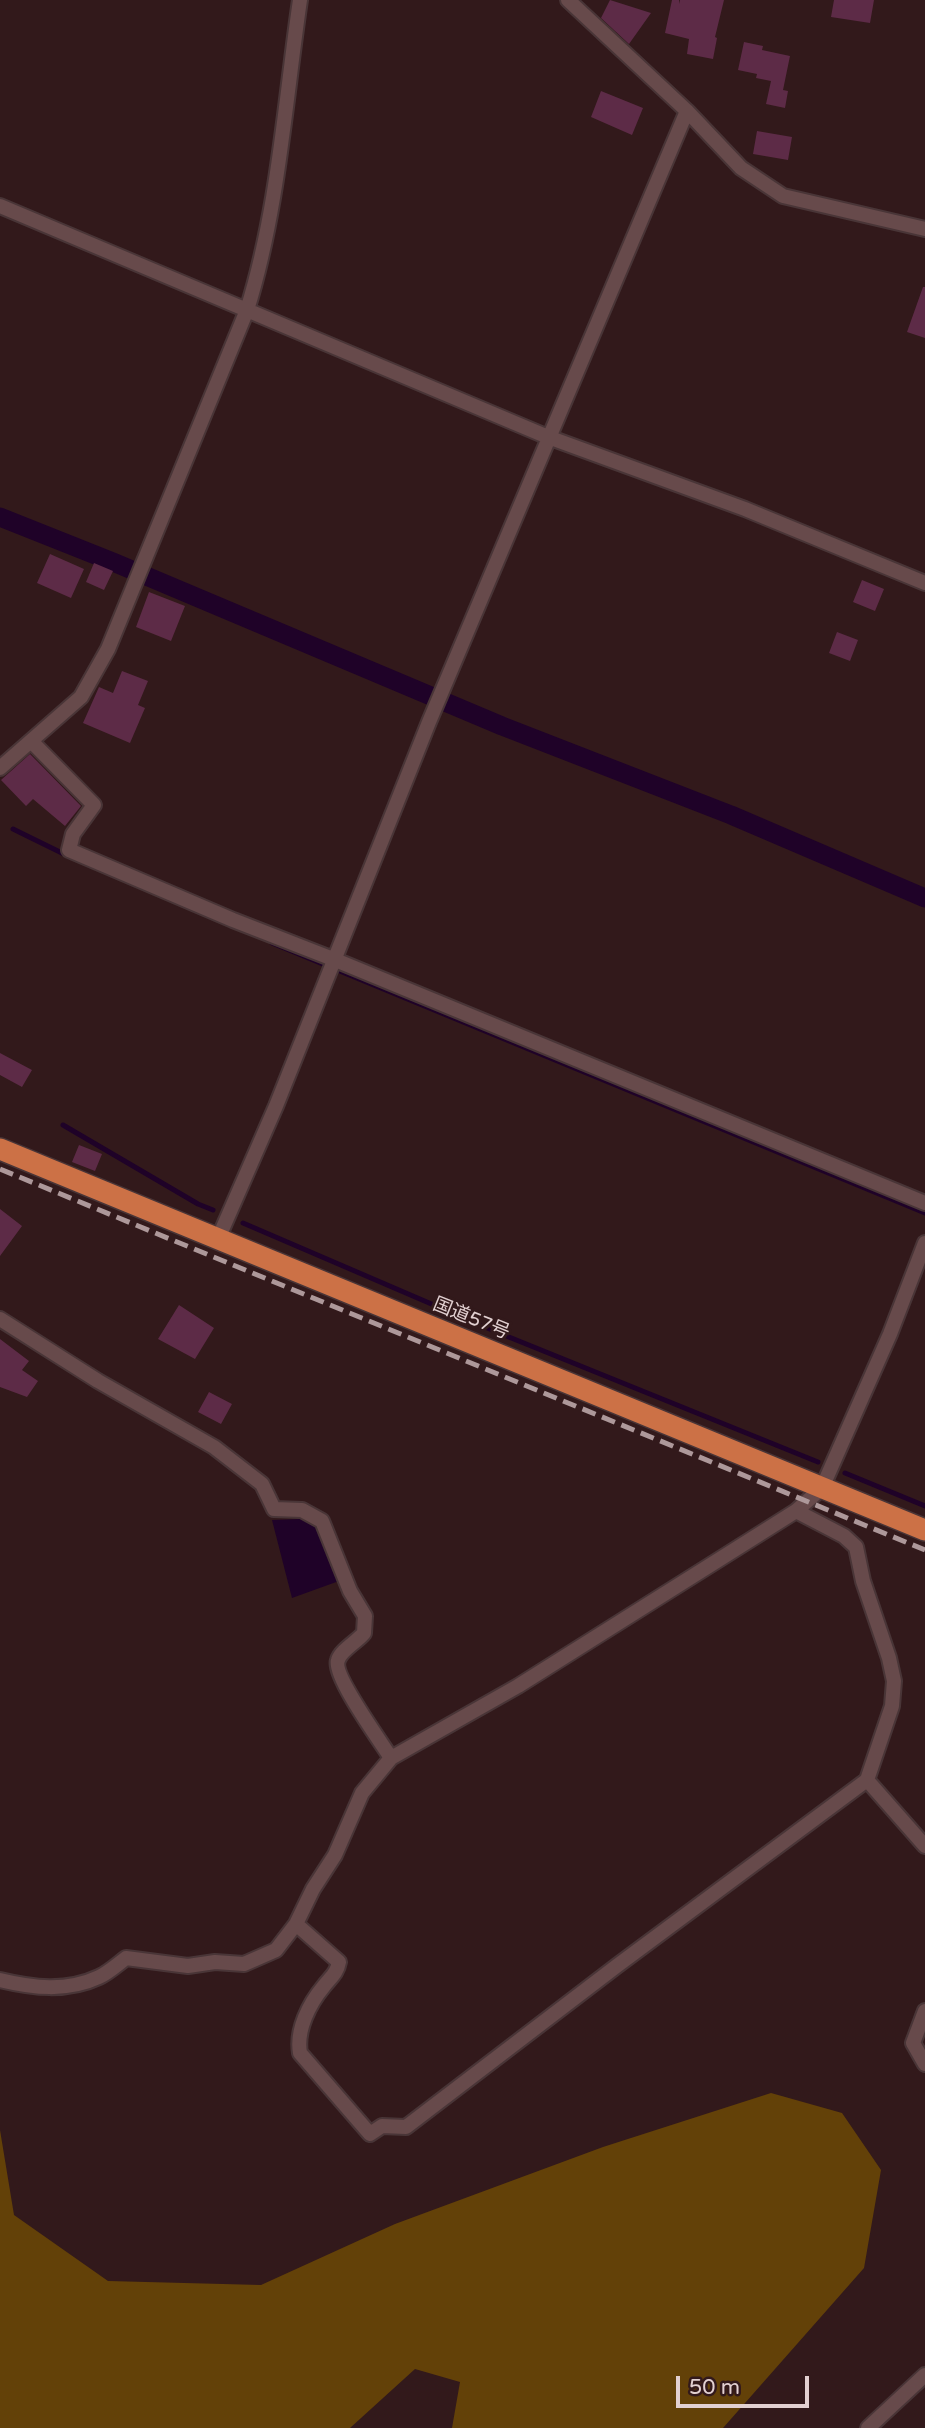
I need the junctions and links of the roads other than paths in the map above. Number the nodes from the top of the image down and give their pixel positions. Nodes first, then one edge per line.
1 (300, 0) edge
2 (568, 0) edge
3 (687, 111) junction
4 (0, 206) edge
5 (925, 229) edge
6 (247, 310) junction
7 (548, 438) junction
8 (925, 583) edge
9 (31, 741) junction
10 (0, 768) edge
11 (333, 959) junction
12 (0, 1149) edge
13 (925, 1203) edge
14 (218, 1239) junction
15 (925, 1243) edge
16 (0, 1319) edge
17 (822, 1488) junction
18 (796, 1511) junction
19 (925, 1530) edge
20 (391, 1758) junction
21 (867, 1780) junction
22 (925, 1846) edge
23 (296, 1924) junction
24 (0, 1980) edge
25 (925, 2011) edge
26 (925, 2064) edge
27 (925, 2375) edge
28 (868, 2428) edge

1 - 6 street
2 - 3 street
3 - 5 street
3 - 7 street
4 - 6 street
6 - 7 street
6 - 9 street
7 - 8 street
7 - 11 street
9 - 10 street
9 - 11 street
11 - 13 street
11 - 14 street
12 - 14 highway, 国道57号
14 - 17 highway, 国道57号
15 - 17 street
16 - 20 street
17 - 18 street
17 - 19 highway, 国道57号
18 - 20 street
18 - 21 street
20 - 23 street
21 - 22 street
21 - 23 street
23 - 24 street
25 - 26 street
27 - 28 street

